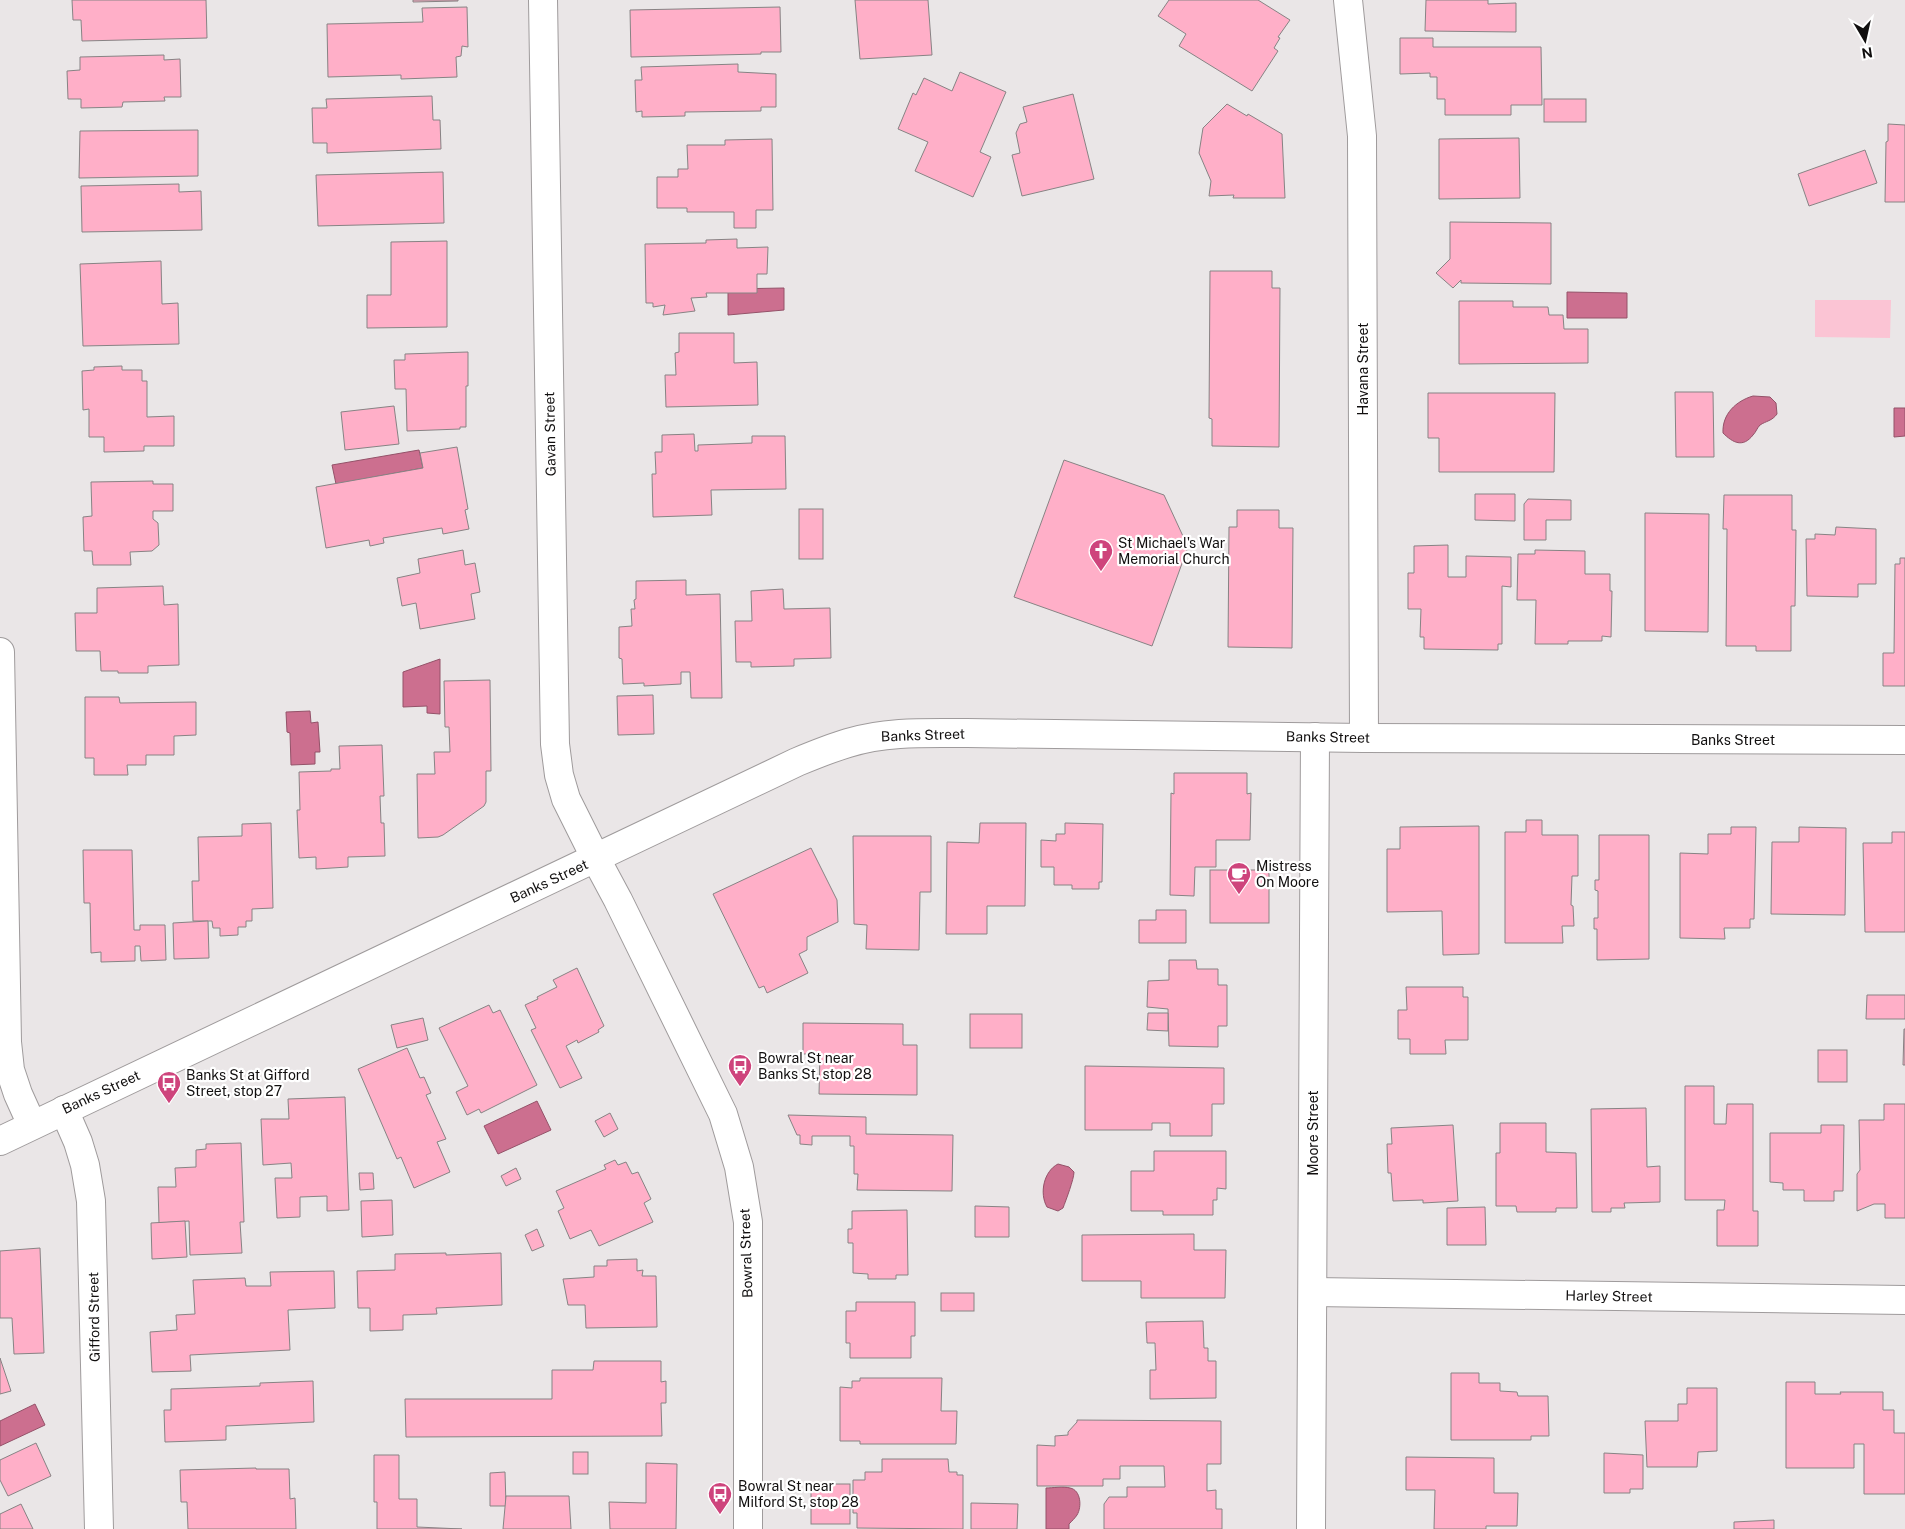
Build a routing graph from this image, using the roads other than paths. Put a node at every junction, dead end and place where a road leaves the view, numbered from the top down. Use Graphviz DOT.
graph roads {
  1 [pos="543,0"];
  2 [pos="1348,0"];
  3 [pos="0,652"];
  4 [pos="1315,737"];
  5 [pos="1364,738"];
  6 [pos="1905,740"];
  7 [pos="596,859"];
  8 [pos="64,1110"];
  9 [pos="32,1126"];
  10 [pos="0,1141"];
  11 [pos="1313,1292"];
  12 [pos="1905,1300"];
  13 [pos="99,1529"];
  14 [pos="748,1529"];
  15 [pos="1311,1529"];
  1 -- 7 [label="street, Gavan Street"];
  2 -- 5 [label="street, Havana Street"];
  3 -- 9 [label="street"];
  4 -- 5 [label="street, Banks Street"];
  4 -- 7 [label="street, Banks Street"];
  4 -- 11 [label="street, Moore Street"];
  5 -- 6 [label="street, Banks Street"];
  7 -- 8 [label="street, Banks Street"];
  7 -- 14 [label="street, Bowral Street"];
  8 -- 9 [label="street, Banks Street"];
  8 -- 13 [label="street, Gifford Street"];
  9 -- 10 [label="street, Banks Street"];
  11 -- 12 [label="street, Harley Street"];
  11 -- 15 [label="street, Moore Street"];
}
